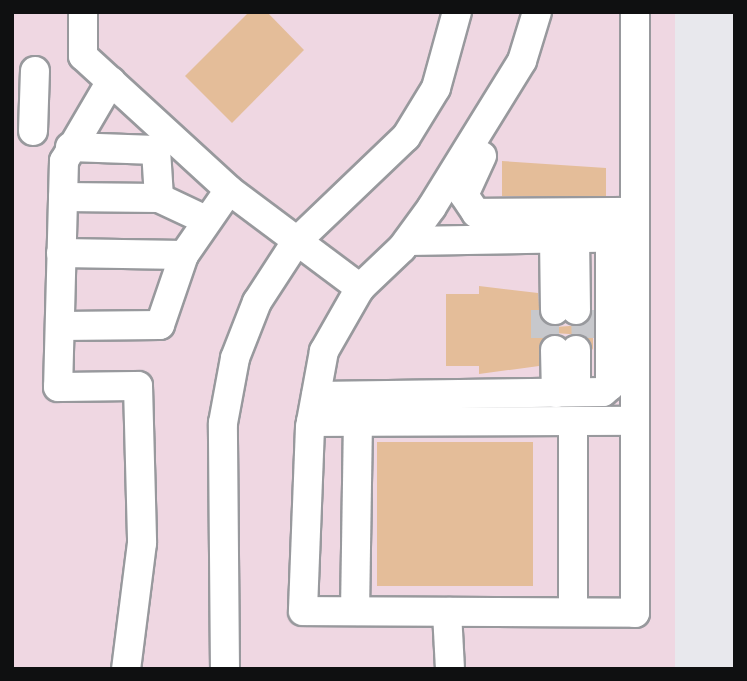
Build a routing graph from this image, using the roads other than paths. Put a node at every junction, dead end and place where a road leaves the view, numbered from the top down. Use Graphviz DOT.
graph roads {
  1 [pos="83,12"];
  2 [pos="457,12"];
  3 [pos="537,12"];
  4 [pos="635,12"];
  5 [pos="35,71"];
  6 [pos="111,81"];
  7 [pos="499,98"];
  8 [pos="33,131"];
  9 [pos="70,147"];
  10 [pos="229,190"];
  11 [pos="63,197"];
  12 [pos="159,198"];
  13 [pos="206,220"];
  14 [pos="589,235"];
  15 [pos="296,242"];
  16 [pos="408,242"];
  17 [pos="61,253"];
  18 [pos="184,255"];
  19 [pos="360,288"];
  20 [pos="60,326"];
  21 [pos="571,392"];
  22 [pos="313,409"];
  23 [pos="573,421"];
  24 [pos="635,421"];
  25 [pos="358,422"];
  26 [pos="355,611"];
  27 [pos="447,612"];
  28 [pos="573,612"];
  29 [pos="126,669"];
  30 [pos="225,669"];
  31 [pos="450,669"];
  1 -- 6 [label="street"];
  2 -- 15 [label="street"];
  3 -- 7 [label="street"];
  4 -- 14 [label="street"];
  5 -- 8 [label="street"];
  6 -- 9 [label="street"];
  6 -- 10 [label="street"];
  7 -- 14 [label="street"];
  7 -- 16 [label="street"];
  9 -- 11 [label="street"];
  9 -- 12 [label="street"];
  10 -- 13 [label="street"];
  10 -- 15 [label="street"];
  11 -- 12 [label="street"];
  11 -- 17 [label="street"];
  12 -- 13 [label="street"];
  13 -- 18 [label="street"];
  14 -- 14 [label="street"];
  14 -- 16 [label="street"];
  14 -- 21 [label="street"];
  14 -- 24 [label="street"];
  15 -- 19 [label="street"];
  15 -- 30 [label="street"];
  16 -- 19 [label="street"];
  17 -- 18 [label="street"];
  17 -- 20 [label="street"];
  18 -- 20 [label="street"];
  19 -- 22 [label="street"];
  20 -- 29 [label="street"];
  21 -- 21 [label="street"];
  21 -- 22 [label="street"];
  22 -- 25 [label="street"];
  22 -- 26 [label="street"];
  23 -- 24 [label="street"];
  23 -- 25 [label="street"];
  23 -- 28 [label="street"];
  24 -- 28 [label="street"];
  25 -- 26 [label="street"];
  26 -- 27 [label="street"];
  27 -- 28 [label="street"];
  27 -- 31 [label="street"];
}
